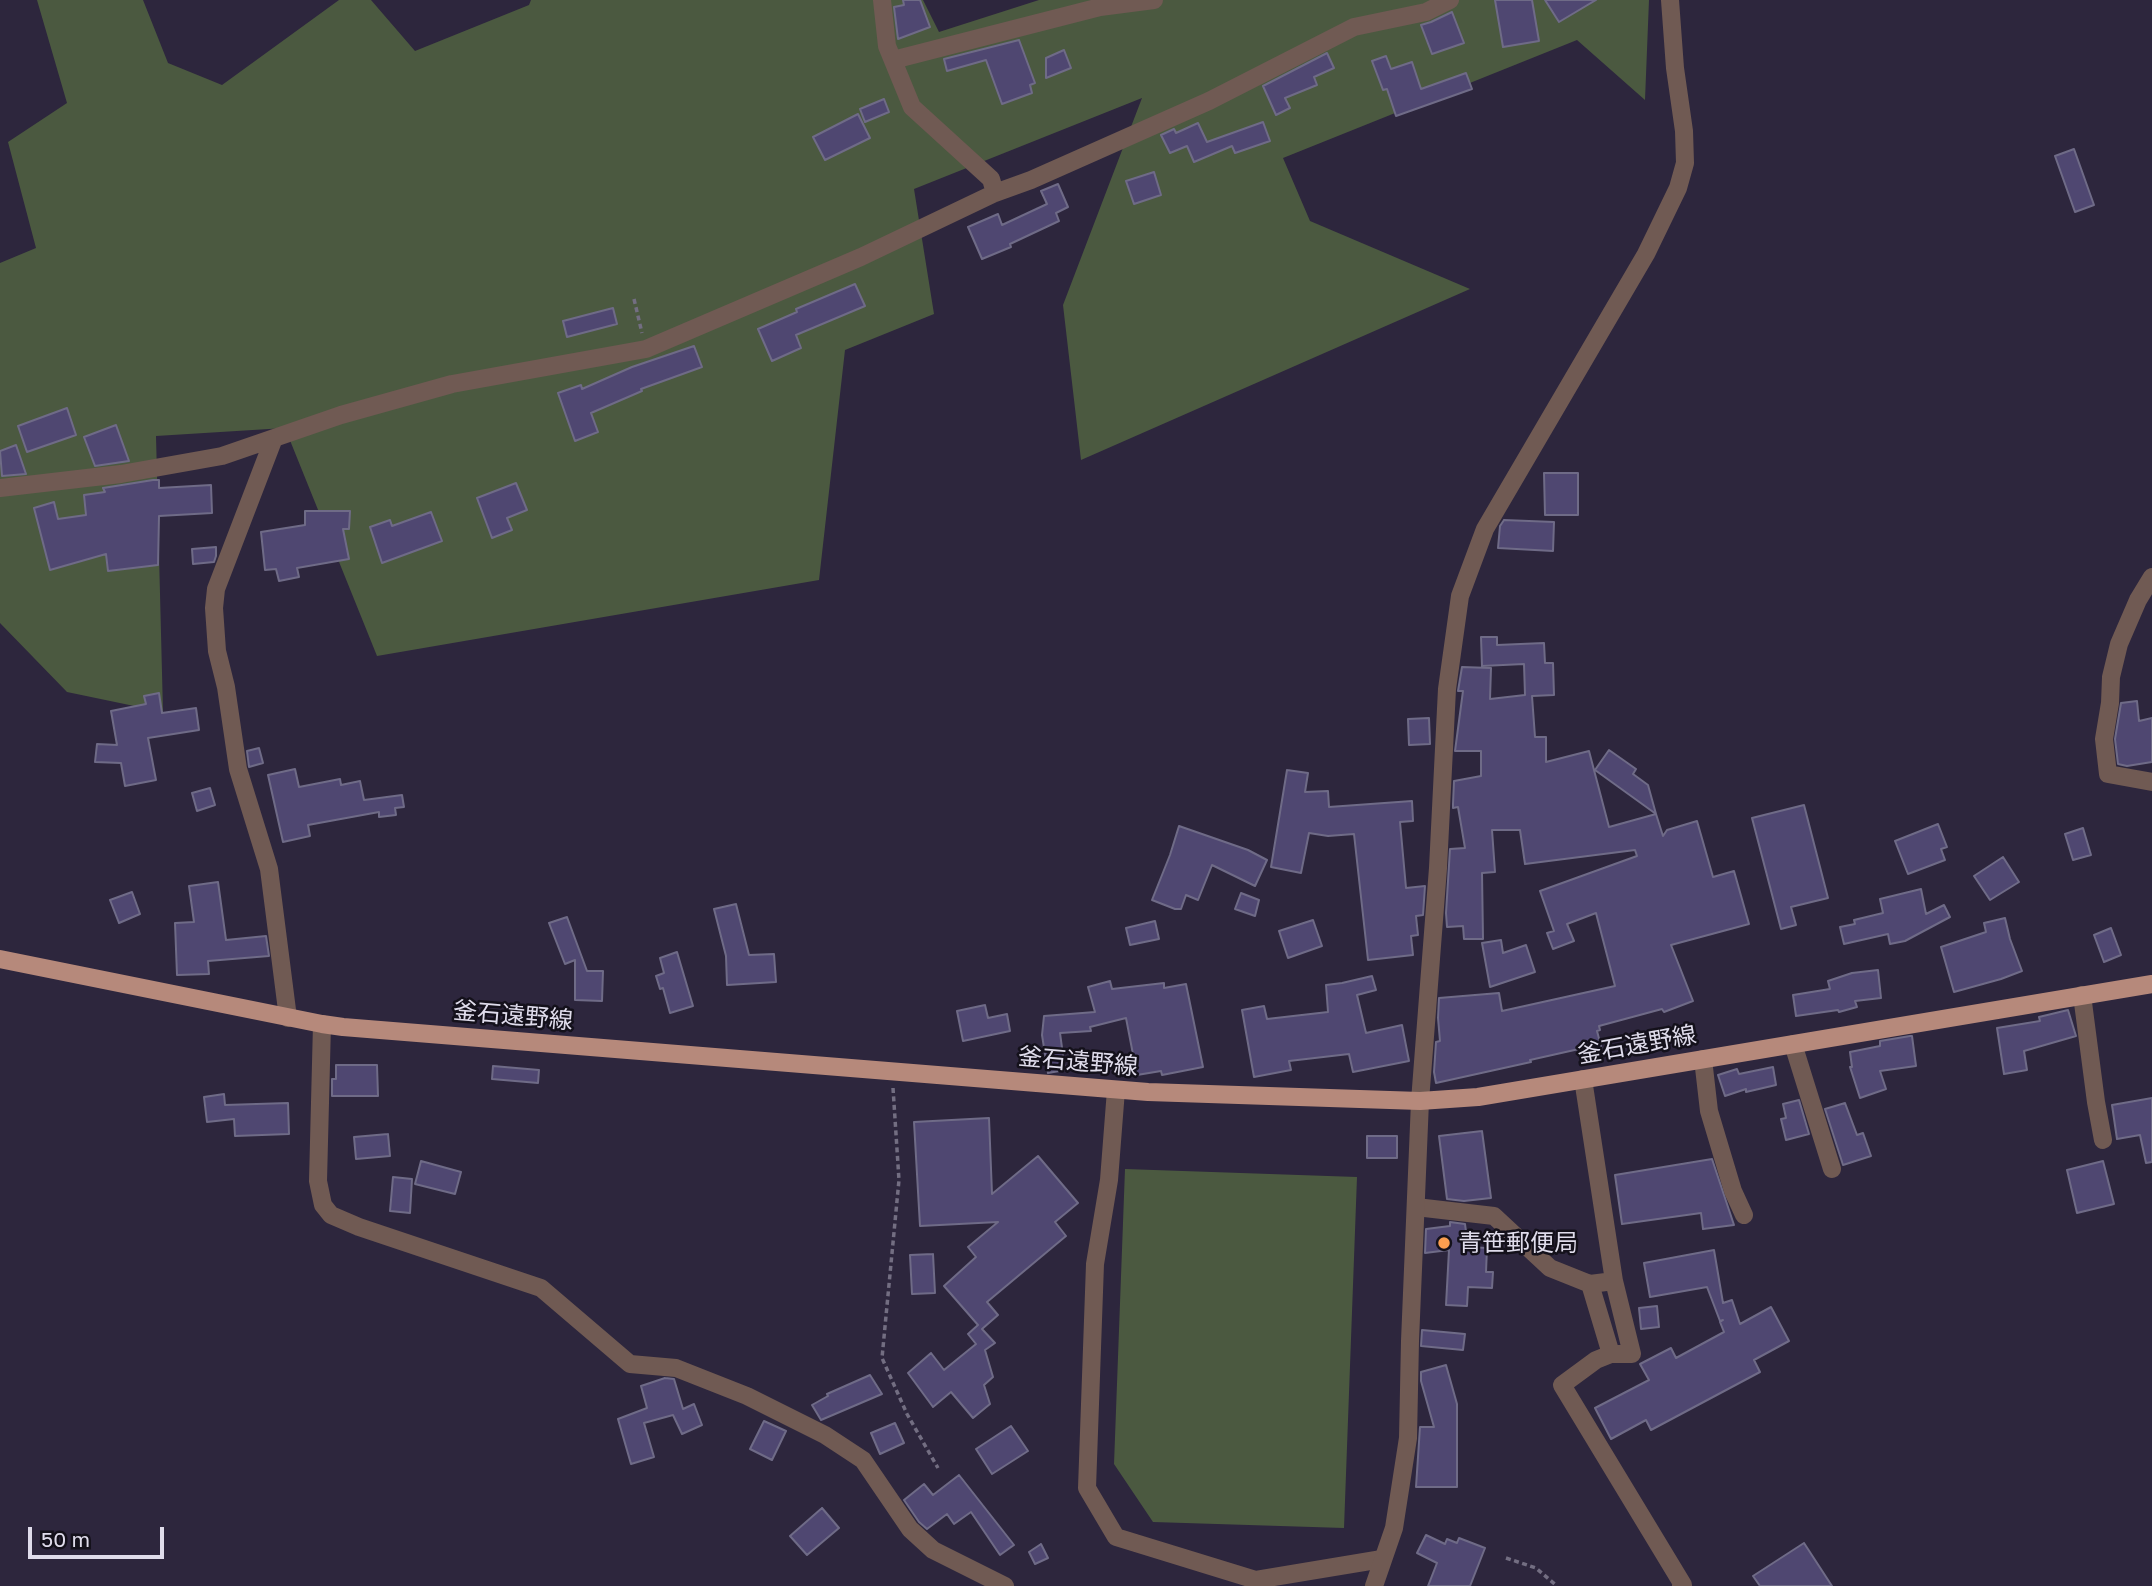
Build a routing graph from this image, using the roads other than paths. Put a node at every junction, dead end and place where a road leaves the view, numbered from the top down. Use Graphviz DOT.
graph roads {
  1 [pos="881,0"];
  2 [pos="1154,0"];
  3 [pos="1450,0"];
  4 [pos="1670,0"];
  5 [pos="893,60"];
  6 [pos="995,193"];
  7 [pos="274,438"];
  8 [pos="0,488"];
  9 [pos="2152,577"];
  10 [pos="2152,782"];
  11 [pos="0,959"];
  12 [pos="2152,984"];
  13 [pos="2082,995"];
  14 [pos="288,1018"];
  15 [pos="322,1024"];
  16 [pos="1793,1044"];
  17 [pos="1703,1059"];
  18 [pos="1583,1079"];
  19 [pos="1116,1090"];
  20 [pos="1420,1101"];
  21 [pos="2103,1140"];
  22 [pos="1832,1169"];
  23 [pos="1416,1207"];
  24 [pos="1744,1215"];
  25 [pos="1614,1281"];
  26 [pos="1590,1284"];
  27 [pos="1611,1354"];
  28 [pos="1382,1559"];
  29 [pos="1005,1586"];
  30 [pos="1374,1586"];
  31 [pos="1681,1586"];
  1 -- 5 [label="street"];
  2 -- 5 [label="street"];
  3 -- 6 [label="street"];
  4 -- 20 [label="street"];
  5 -- 6 [label="street"];
  6 -- 7 [label="street"];
  7 -- 8 [label="street"];
  7 -- 14 [label="street"];
  9 -- 10 [label="street"];
  11 -- 14 [label="main road, 釜石遠野線"];
  12 -- 13 [label="main road, 釜石遠野線"];
  13 -- 16 [label="main road, 釜石遠野線"];
  13 -- 21 [label="street"];
  14 -- 15 [label="main road, 釜石遠野線"];
  15 -- 19 [label="main road, 釜石遠野線"];
  15 -- 29 [label="street"];
  16 -- 17 [label="main road, 釜石遠野線"];
  16 -- 22 [label="street"];
  17 -- 18 [label="main road, 釜石遠野線"];
  17 -- 24 [label="street"];
  18 -- 20 [label="main road, 釜石遠野線"];
  18 -- 25 [label="street"];
  19 -- 20 [label="main road, 釜石遠野線"];
  19 -- 28 [label="street"];
  20 -- 23 [label="street"];
  23 -- 26 [label="street"];
  23 -- 28 [label="street"];
  25 -- 26 [label="street"];
  25 -- 27 [label="street"];
  26 -- 27 [label="street"];
  27 -- 31 [label="street"];
  28 -- 30 [label="street"];
}
